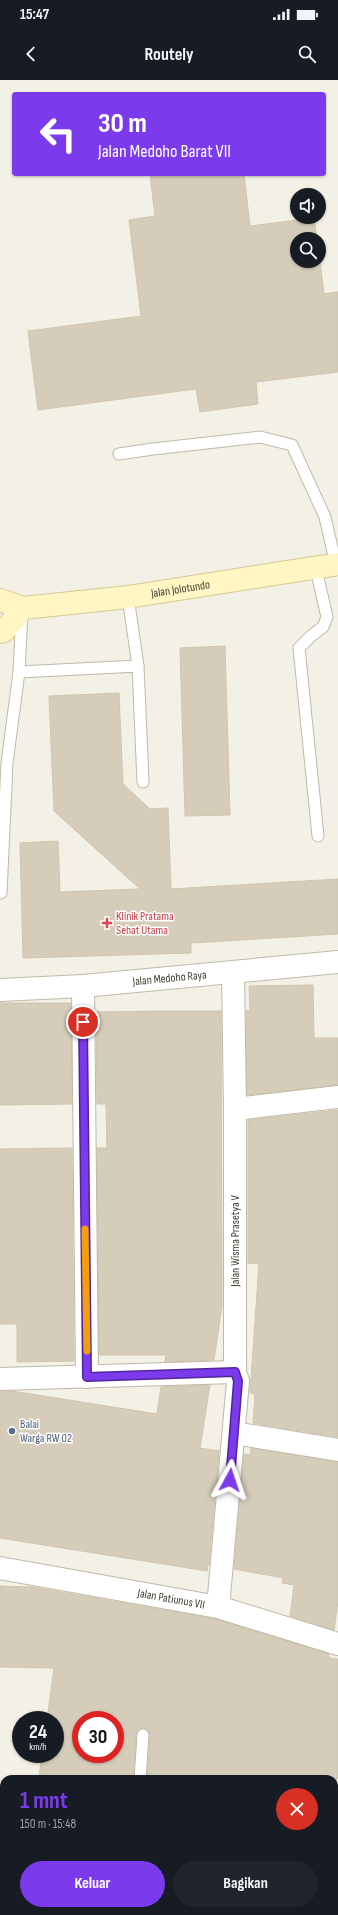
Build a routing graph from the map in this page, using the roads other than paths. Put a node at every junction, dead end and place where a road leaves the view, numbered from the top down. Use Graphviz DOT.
graph roads {
  1 [pos="119,454"];
  2 [pos="330,566"];
  3 [pos="128,598"];
  4 [pos="0,600"];
  5 [pos="23,608"];
  6 [pos="0,632"];
  7 [pos="138,666"];
  8 [pos="19,672"];
  9 [pos="142,782"];
  10 [pos="318,836"];
  11 [pos="1,893"];
  12 [pos="338,962"];
  13 [pos="233,973"];
  14 [pos="83,986"];
  15 [pos="0,990"];
  16 [pos="338,1097"];
  17 [pos="235,1109"];
  18 [pos="235,1372"];
  19 [pos="87,1377"];
  20 [pos="0,1379"];
  21 [pos="234,1433"];
  22 [pos="338,1450"];
  23 [pos="0,1568"];
  24 [pos="218,1607"];
  25 [pos="338,1644"];
  26 [pos="143,1735"];
  27 [pos="140,1775"];
  1 -- 2 [label="lane"];
  2 -- 3 [label="main road, Jalan Jolotundo"];
  2 -- 10 [label="lane"];
  3 -- 5 [label="main road, Jalan Jolotundo"];
  3 -- 7 [label="lane"];
  4 -- 5 [label="main road, Jalan Jolotundo"];
  5 -- 6 [label="main road"];
  5 -- 8 [label="lane"];
  7 -- 8 [label="lane"];
  7 -- 9 [label="lane"];
  8 -- 11 [label="lane"];
  12 -- 13 [label="street, Jalan Medoho Raya"];
  13 -- 14 [label="street, Jalan Medoho Raya"];
  13 -- 17 [label="street, Jalan Wisma Prasetya V"];
  14 -- 15 [label="street, Jalan Medoho Raya"];
  14 -- 19 [label="street"];
  16 -- 17 [label="street"];
  17 -- 18 [label="street, Jalan Wisma Prasetya V"];
  18 -- 19 [label="street"];
  18 -- 21 [label="street, Jalan Wisma Prasetya V"];
  19 -- 20 [label="street"];
  21 -- 22 [label="street"];
  21 -- 24 [label="street, Jalan Wisma Prasetya V"];
  23 -- 24 [label="street, Jalan Patiunus VII"];
  24 -- 25 [label="street, Jalan Patiunus VII"];
  26 -- 27 [label="lane"];
}
